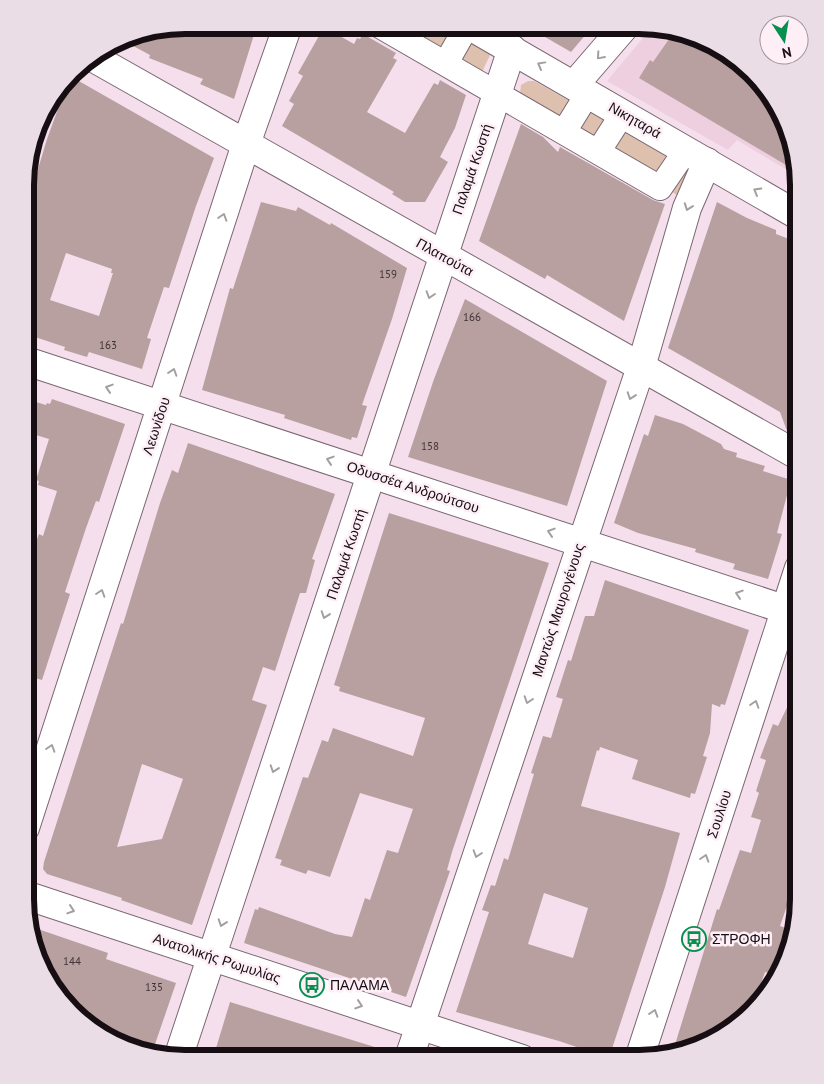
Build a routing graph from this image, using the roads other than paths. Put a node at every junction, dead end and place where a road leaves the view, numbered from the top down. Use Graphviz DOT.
graph roads {
  1 [pos="285,34"];
  2 [pos="394,34"];
  3 [pos="464,34"];
  4 [pos="484,34"];
  5 [pos="619,34"];
  6 [pos="512,49"];
  7 [pos="98,61"];
  8 [pos="446,64"];
  9 [pos="582,88"];
  10 [pos="498,93"];
  11 [pos="624,113"];
  12 [pos="564,132"];
  13 [pos="246,144"];
  14 [pos="598,152"];
  15 [pos="696,156"];
  16 [pos="790,211"];
  17 [pos="443,255"];
  18 [pos="34,365"];
  19 [pos="641,367"];
  20 [pos="162,406"];
  21 [pos="790,451"];
  22 [pos="373,474"];
  23 [pos="581,541"];
  24 [pos="790,611"];
  25 [pos="790,618"];
  26 [pos="34,800"];
  27 [pos="34,898"];
  28 [pos="211,956"];
  29 [pos="420,1025"];
  30 [pos="181,1050"];
  31 [pos="412,1050"];
  32 [pos="495,1050"];
  33 [pos="641,1050"];
  1 -- 13 [label="street, Λεωνίδου"];
  2 -- 8 [label="street"];
  3 -- 8 [label="street"];
  4 -- 6 [label="street, Νικηταρά"];
  5 -- 9 [label="street, one-way"];
  9 -- 6 [label="street, Νικηταρά, one-way"];
  6 -- 10 [label="street, Παλαμά Κωστή"];
  7 -- 13 [label="street, Πλαπούτα"];
  8 -- 10 [label="street"];
  9 -- 11 [label="street, Νικηταρά"];
  9 -- 12 [label="street"];
  10 -- 12 [label="street"];
  10 -- 17 [label="street, Παλαμά Κωστή"];
  11 -- 14 [label="street"];
  11 -- 15 [label="street, Νικηταρά"];
  12 -- 14 [label="street"];
  13 -- 17 [label="street, Πλαπούτα"];
  20 -- 13 [label="street, Λεωνίδου, one-way"];
  14 -- 15 [label="street"];
  16 -- 15 [label="street, Νικηταρά, one-way"];
  15 -- 19 [label="street, Μαντώς Μαυρογένους, one-way"];
  17 -- 19 [label="street, Πλαπούτα"];
  17 -- 22 [label="street, Παλαμά Κωστή, one-way"];
  20 -- 18 [label="street, Οδυσσέα Ανδρούτσου, one-way"];
  19 -- 21 [label="street, Πλαπούτα"];
  19 -- 23 [label="street, Μαντώς Μαυρογένους, one-way"];
  22 -- 20 [label="street, Οδυσσέα Ανδρούτσου, one-way"];
  26 -- 20 [label="street, Λεωνίδου, one-way"];
  23 -- 22 [label="street, Οδυσσέα Ανδρούτσου, one-way"];
  22 -- 28 [label="street, Παλαμά Κωστή, one-way"];
  24 -- 23 [label="street, Οδυσσέα Ανδρούτσου, one-way"];
  23 -- 29 [label="street, Μαντώς Μαυρογένους, one-way"];
  33 -- 25 [label="street, Σουλίου, one-way"];
  27 -- 28 [label="street, Ανατολικής Ρωμυλίας, one-way"];
  28 -- 29 [label="street, Ανατολικής Ρωμυλίας, one-way"];
  28 -- 30 [label="street, Παλαμά Κωστή"];
  29 -- 31 [label="street, Μαντώς Μαυρογένους"];
  29 -- 32 [label="street, Ανατολικής Ρωμυλίας"];
}
